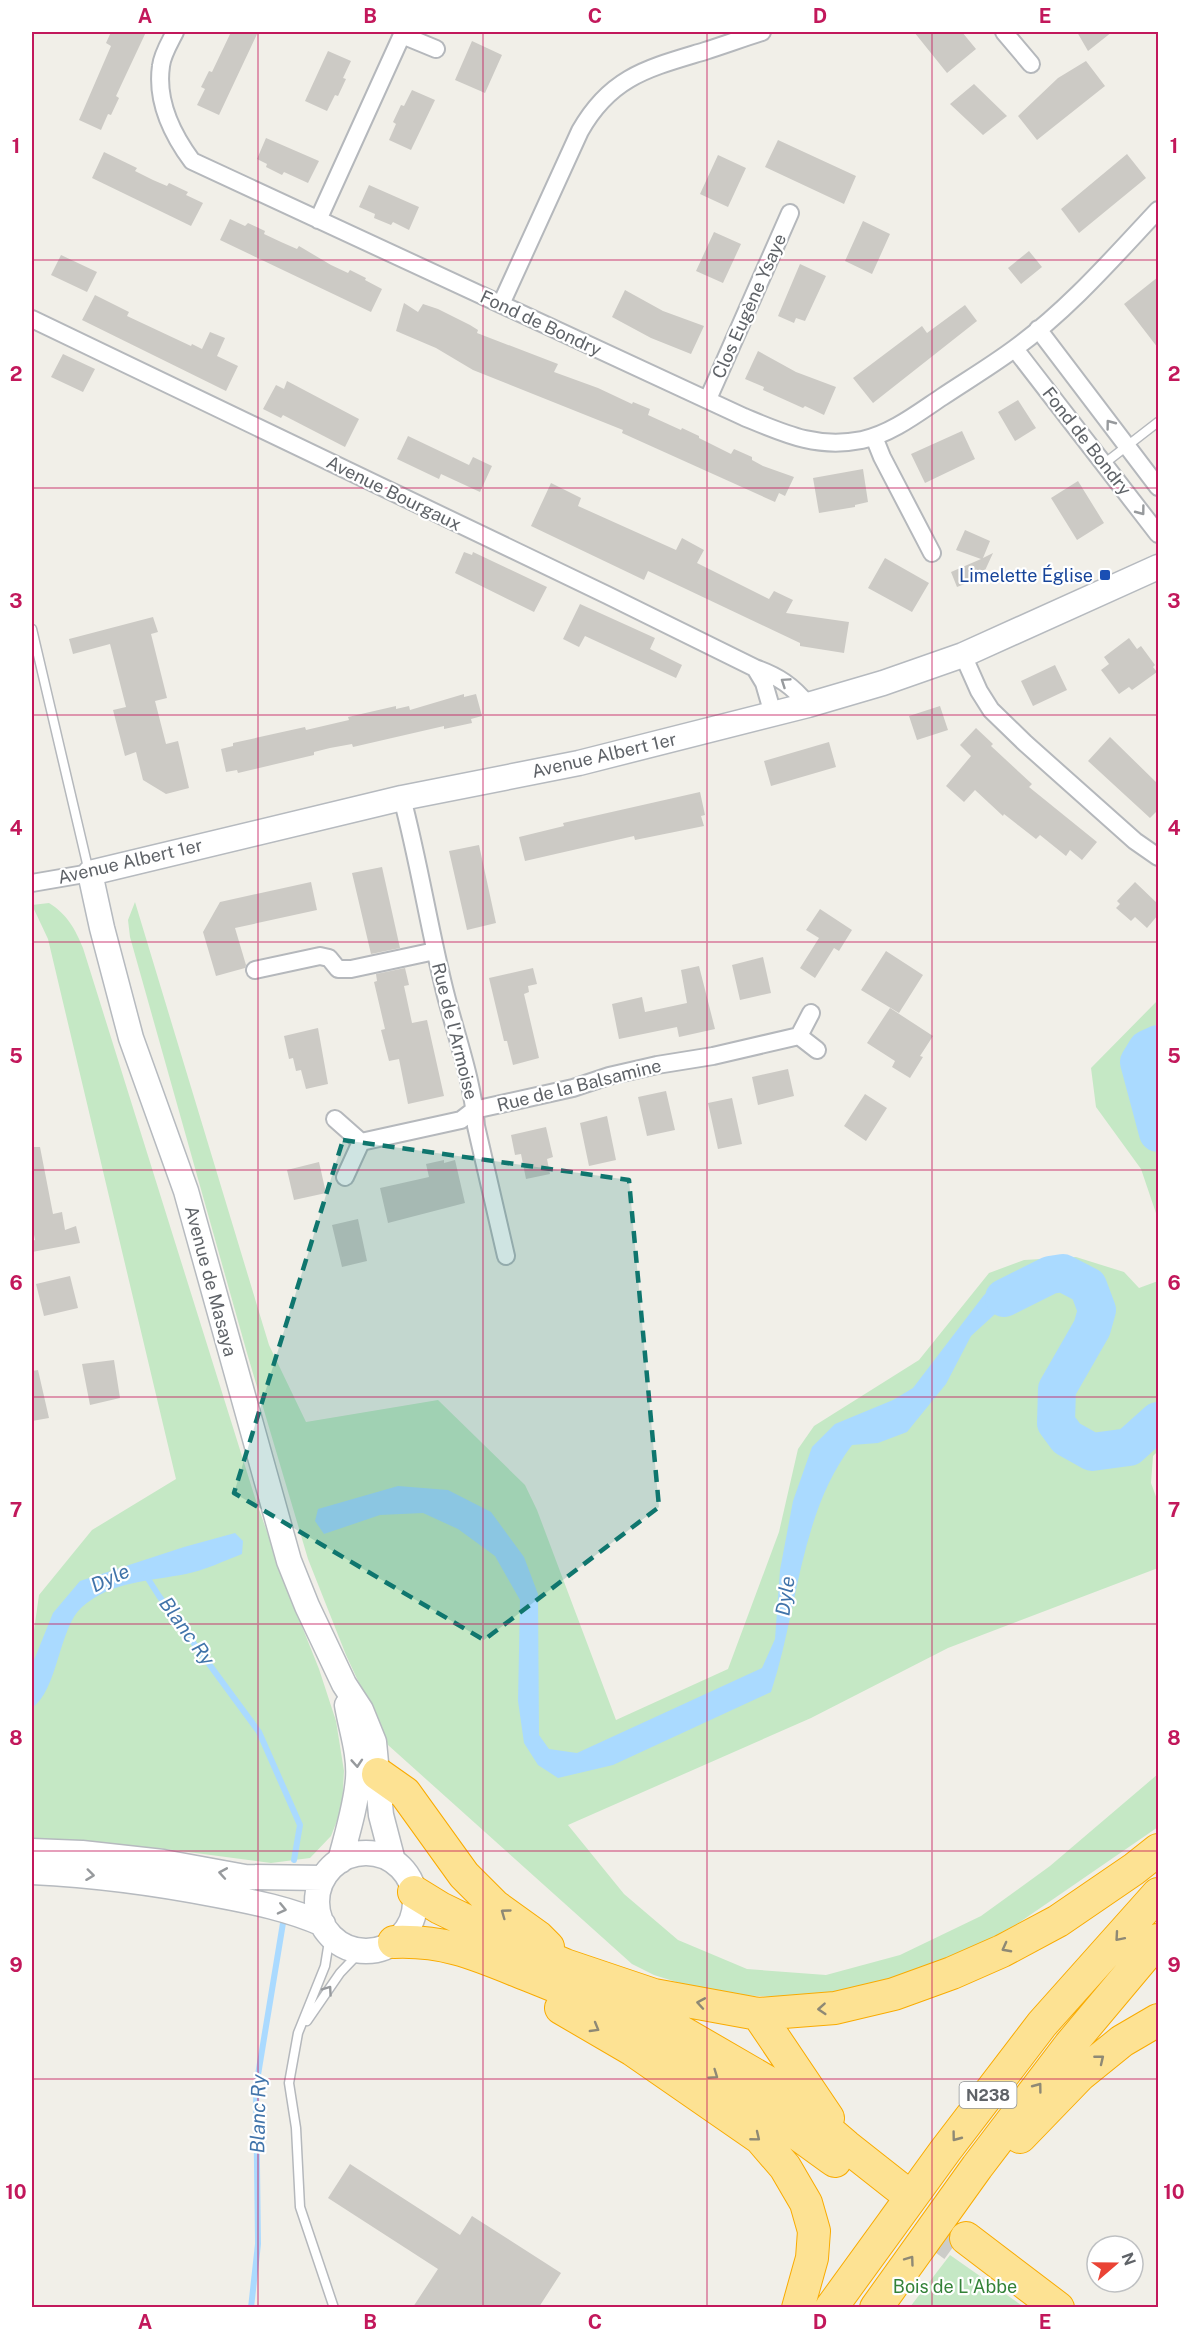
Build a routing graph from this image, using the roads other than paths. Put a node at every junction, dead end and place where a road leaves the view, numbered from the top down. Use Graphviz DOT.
graph roads {
  1 [pos="175,32"];
  2 [pos="762,32"];
  3 [pos="1004,32"];
  4 [pos="399,33"];
  5 [pos="436,49"];
  6 [pos="1031,64"];
  7 [pos="1158,210"];
  8 [pos="790,213"];
  9 [pos="318,220"];
  10 [pos="502,302"];
  11 [pos="32,319"];
  12 [pos="1038,329"];
  13 [pos="1015,349"];
  14 [pos="708,399"];
  15 [pos="1158,422"];
  16 [pos="874,437"];
  17 [pos="1126,446"];
  18 [pos="1105,463"];
  19 [pos="1158,487"];
  20 [pos="1158,534"];
  21 [pos="932,553"];
  22 [pos="1157,571"];
  23 [pos="32,629"];
  24 [pos="963,655"];
  25 [pos="755,668"];
  26 [pos="808,705"];
  27 [pos="773,714"];
  28 [pos="402,798"];
  29 [pos="1158,857"];
  30 [pos="90,873"];
  31 [pos="32,883"];
  32 [pos="435,951"];
  33 [pos="255,970"];
  34 [pos="811,1013"];
  35 [pos="799,1036"];
  36 [pos="817,1050"];
  37 [pos="474,1110"];
  38 [pos="335,1119"];
  39 [pos="361,1142"];
  40 [pos="345,1177"];
  41 [pos="506,1256"];
  42 [pos="344,1684"];
  43 [pos="378,1774"];
  44 [pos="1158,1850"];
  45 [pos="32,1851"];
  46 [pos="340,1861"];
  47 [pos="393,1861"];
  48 [pos="32,1872"];
  49 [pos="323,1878"];
  50 [pos="414,1892"];
  51 [pos="1158,1894"];
  52 [pos="326,1930"];
  53 [pos="1158,1940"];
  54 [pos="394,1942"];
  55 [pos="361,1951"];
  56 [pos="565,1965"];
  57 [pos="515,1970"];
  58 [pos="758,2014"];
  59 [pos="1158,2020"];
  60 [pos="298,2033"];
  61 [pos="846,2146"];
  62 [pos="977,2167"];
  63 [pos="334,2307"];
  64 [pos="798,2307"];
  65 [pos="831,2307"];
  66 [pos="876,2307"];
  67 [pos="1037,2307"];
  68 [pos="1058,2307"];
  1 -- 9 [label="street, Fond de Bondry"];
  2 -- 10 [label="street"];
  3 -- 6 [label="street"];
  4 -- 5 [label="street"];
  4 -- 9 [label="street"];
  7 -- 12 [label="street, Fond de Bondry"];
  8 -- 14 [label="street, Clos Eugène Ysaye"];
  9 -- 10 [label="street, Fond de Bondry"];
  10 -- 14 [label="street, Fond de Bondry"];
  11 -- 25 [label="street, Avenue Bourgaux"];
  12 -- 13 [label="street, Fond de Bondry"];
  17 -- 12 [label="street, Fond de Bondry, one-way"];
  13 -- 16 [label="street, Fond de Bondry"];
  13 -- 18 [label="street, Fond de Bondry"];
  14 -- 16 [label="street, Fond de Bondry"];
  15 -- 17 [label="lane"];
  16 -- 21 [label="street"];
  17 -- 18 [label="lane"];
  17 -- 19 [label="street, Fond de Bondry"];
  18 -- 20 [label="street, Fond de Bondry, one-way"];
  22 -- 24 [label="main road, Avenue Albert 1er"];
  23 -- 30 [label="lane"];
  24 -- 26 [label="main road, Avenue Albert 1er"];
  24 -- 29 [label="street"];
  26 -- 25 [label="street, Avenue Bourgaux, one-way"];
  25 -- 27 [label="street"];
  26 -- 27 [label="main road, Avenue Albert 1er"];
  27 -- 28 [label="main road, Avenue Albert 1er"];
  28 -- 30 [label="main road, Avenue Albert 1er"];
  28 -- 32 [label="street, Rue de l'Armoise"];
  30 -- 31 [label="street, Avenue Albert 1er"];
  30 -- 42 [label="main road, Avenue de Masaya"];
  32 -- 33 [label="street, Rue de l'Armoise"];
  32 -- 37 [label="street, Rue de l'Armoise"];
  34 -- 35 [label="street"];
  35 -- 36 [label="street"];
  35 -- 37 [label="street, Rue de la Balsamine"];
  37 -- 39 [label="street, Rue de la Balsamine"];
  37 -- 41 [label="street, Rue de l'Armoise"];
  38 -- 39 [label="street"];
  39 -- 40 [label="street"];
  42 -- 43 [label="main road, Avenue de Masaya"];
  42 -- 46 [label="main road, Avenue de Masaya, one-way"];
  43 -- 47 [label="main road, Avenue de Masaya"];
  56 -- 43 [label="highway, one-way"];
  44 -- 58 [label="highway, one-way"];
  49 -- 45 [label="main road, one-way"];
  46 -- 47 [label="main road"];
  46 -- 49 [label="main road"];
  47 -- 50 [label="main road"];
  48 -- 52 [label="main road, one-way"];
  49 -- 52 [label="main road"];
  50 -- 54 [label="main road"];
  50 -- 56 [label="highway"];
  51 -- 65 [label="highway, N238, one-way"];
  52 -- 55 [label="main road"];
  52 -- 60 [label="lane"];
  62 -- 53 [label="highway, N238, one-way"];
  54 -- 55 [label="main road"];
  54 -- 57 [label="highway"];
  60 -- 55 [label="lane, one-way"];
  58 -- 56 [label="highway, one-way"];
  56 -- 61 [label="highway"];
  57 -- 61 [label="highway, one-way"];
  57 -- 64 [label="highway, one-way"];
  58 -- 61 [label="highway"];
  62 -- 59 [label="highway, one-way"];
  60 -- 63 [label="lane"];
  66 -- 62 [label="highway, N238, one-way"];
  67 -- 68 [label="highway"];
}
